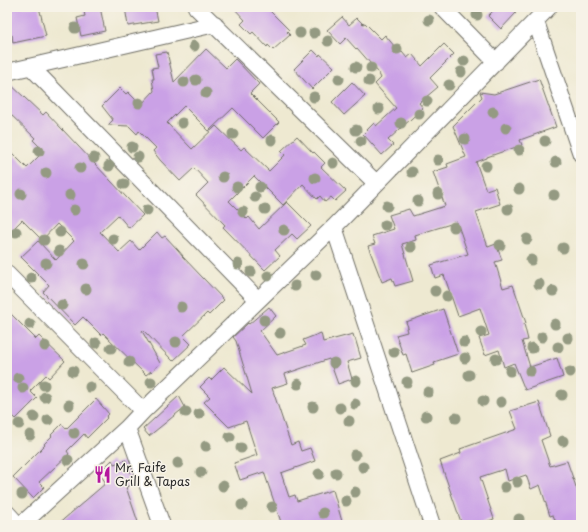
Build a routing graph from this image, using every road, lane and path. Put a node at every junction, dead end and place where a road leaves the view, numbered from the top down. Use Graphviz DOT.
graph roads {
  1 [pos="196,7"];
  2 [pos="442,7"];
  3 [pos="549,7"];
  4 [pos="536,22"];
  5 [pos="215,24"];
  6 [pos="496,62"];
  7 [pos="31,67"];
  8 [pos="7,72"];
  9 [pos="581,154"];
  10 [pos="376,183"];
  11 [pos="334,227"];
  12 [pos="7,274"];
  13 [pos="258,300"];
  14 [pos="143,411"];
  15 [pos="127,428"];
  16 [pos="7,513"];
  17 [pos="20,525"];
  18 [pos="162,525"];
  19 [pos="432,525"];
  1 -- 5 [label="street"];
  2 -- 6 [label="street"];
  3 -- 4 [label="street"];
  4 -- 6 [label="street"];
  4 -- 9 [label="street"];
  5 -- 7 [label="street"];
  5 -- 10 [label="street"];
  6 -- 10 [label="street"];
  7 -- 8 [label="street"];
  7 -- 13 [label="street"];
  10 -- 11 [label="street"];
  11 -- 13 [label="street"];
  11 -- 19 [label="street"];
  12 -- 14 [label="street"];
  13 -- 14 [label="street"];
  14 -- 15 [label="street"];
  15 -- 17 [label="street"];
  15 -- 18 [label="street"];
  16 -- 17 [label="street"];
}
